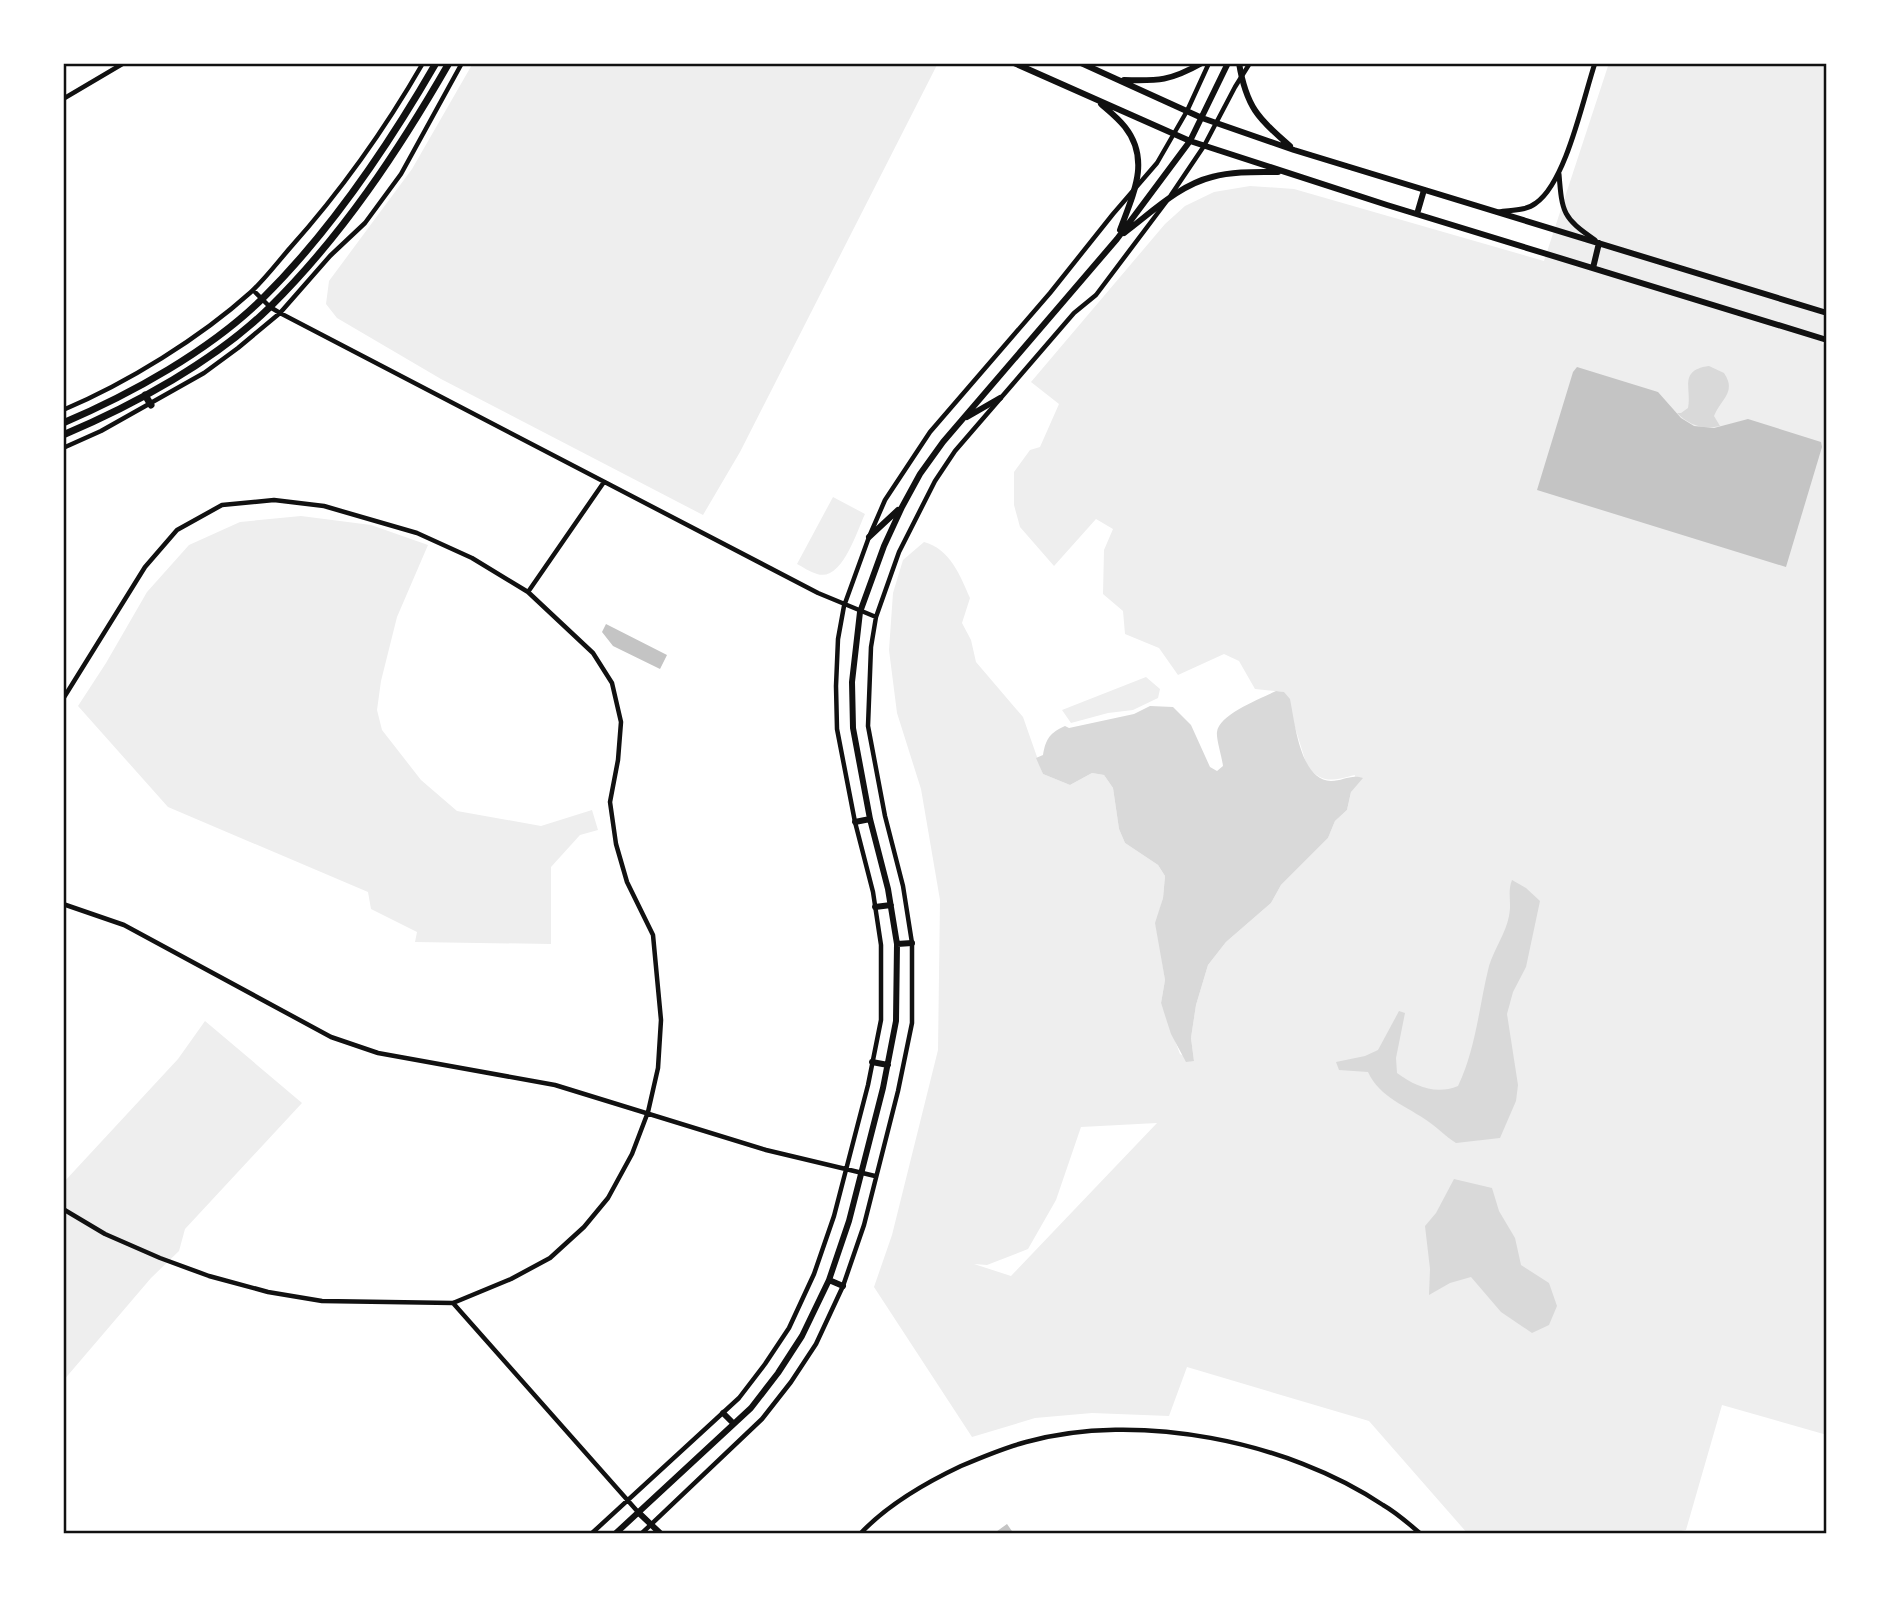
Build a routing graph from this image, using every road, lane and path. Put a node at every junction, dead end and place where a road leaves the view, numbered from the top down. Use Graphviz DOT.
graph roads {
  1 [pos="124,63"];
  2 [pos="423,63"];
  3 [pos="436,63"];
  4 [pos="449,63"];
  5 [pos="462,63"];
  6 [pos="1014,63"];
  7 [pos="1081,63"];
  8 [pos="1202,63"];
  9 [pos="1209,63"];
  10 [pos="1228,63"];
  11 [pos="1239,63"];
  12 [pos="1250,63"];
  13 [pos="1595,63"];
  14 [pos="1241,76"];
  15 [pos="1120,80"];
  16 [pos="63,99"];
  17 [pos="1096,99"];
  18 [pos="1187,111"];
  19 [pos="1202,118"];
  20 [pos="1216,123"];
  21 [pos="1174,134"];
  22 [pos="1191,141"];
  23 [pos="1204,146"];
  24 [pos="1294,150"];
  25 [pos="1285,172"];
  26 [pos="1559,174"];
  27 [pos="1137,186"];
  28 [pos="1424,190"];
  29 [pos="1166,201"];
  30 [pos="1498,212"];
  31 [pos="1417,214"];
  32 [pos="1117,239"];
  33 [pos="1599,243"];
  34 [pos="1593,268"];
  35 [pos="253,290"];
  36 [pos="262,299"];
  37 [pos="270,307"];
  38 [pos="1826,312"];
  39 [pos="280,313"];
  40 [pos="1827,340"];
  41 [pos="145,395"];
  42 [pos="1000,398"];
  43 [pos="150,405"];
  44 [pos="63,410"];
  45 [pos="962,420"];
  46 [pos="63,423"];
  47 [pos="63,435"];
  48 [pos="63,448"];
  49 [pos="604,482"];
  50 [pos="902,507"];
  51 [pos="869,537"];
  52 [pos="528,592"];
  53 [pos="844,606"];
  54 [pos="860,612"];
  55 [pos="876,617"];
  56 [pos="63,699"];
  57 [pos="870,819"];
  58 [pos="855,822"];
  59 [pos="63,904"];
  60 [pos="891,905"];
  61 [pos="875,907"];
  62 [pos="912,943"];
  63 [pos="897,944"];
  64 [pos="872,1062"];
  65 [pos="888,1065"];
  66 [pos="648,1112"];
  67 [pos="845,1168"];
  68 [pos="860,1171"];
  69 [pos="875,1176"];
  70 [pos="63,1209"];
  71 [pos="829,1280"];
  72 [pos="843,1286"];
  73 [pos="453,1303"];
  74 [pos="723,1413"];
  75 [pos="734,1424"];
  76 [pos="628,1502"];
  77 [pos="639,1513"];
  78 [pos="650,1525"];
  79 [pos="592,1534"];
  80 [pos="615,1534"];
  81 [pos="641,1534"];
  82 [pos="661,1534"];
  83 [pos="859,1534"];
  84 [pos="1421,1534"];
  1 -- 16 [label="street"];
  2 -- 35 [label="street"];
  3 -- 36 [label="main road"];
  4 -- 37 [label="main road"];
  5 -- 39 [label="street"];
  6 -- 17 [label="main road"];
  7 -- 15 [label="main road"];
  8 -- 15 [label="main road"];
  9 -- 18 [label="street"];
  10 -- 19 [label="main road"];
  11 -- 14 [label="main road"];
  12 -- 14 [label="street"];
  13 -- 26 [label="street"];
  14 -- 20 [label="street"];
  14 -- 24 [label="main road"];
  15 -- 18 [label="main road"];
  17 -- 21 [label="main road"];
  17 -- 27 [label="main road"];
  18 -- 19 [label="main road"];
  18 -- 21 [label="street"];
  19 -- 20 [label="main road"];
  19 -- 22 [label="main road"];
  20 -- 23 [label="street"];
  20 -- 24 [label="main road"];
  21 -- 22 [label="main road"];
  21 -- 27 [label="street"];
  22 -- 23 [label="main road"];
  22 -- 32 [label="main road"];
  23 -- 25 [label="main road"];
  23 -- 29 [label="street"];
  24 -- 28 [label="main road"];
  25 -- 29 [label="main road"];
  25 -- 31 [label="main road"];
  26 -- 30 [label="street"];
  26 -- 33 [label="street"];
  27 -- 32 [label="main road"];
  27 -- 51 [label="street"];
  28 -- 30 [label="main road"];
  28 -- 31 [label="main road"];
  29 -- 32 [label="main road"];
  29 -- 42 [label="street"];
  30 -- 33 [label="main road"];
  31 -- 34 [label="main road"];
  32 -- 45 [label="main road"];
  33 -- 34 [label="main road"];
  33 -- 38 [label="main road"];
  34 -- 40 [label="main road"];
  35 -- 36 [label="street"];
  35 -- 44 [label="street"];
  36 -- 37 [label="street"];
  36 -- 46 [label="main road"];
  37 -- 39 [label="street"];
  37 -- 41 [label="main road"];
  39 -- 43 [label="street"];
  39 -- 49 [label="street"];
  41 -- 43 [label="main road"];
  41 -- 47 [label="main road"];
  42 -- 45 [label="main road"];
  42 -- 55 [label="street"];
  43 -- 48 [label="street"];
  45 -- 50 [label="main road"];
  49 -- 52 [label="street"];
  49 -- 53 [label="street"];
  50 -- 51 [label="main road"];
  50 -- 54 [label="main road"];
  51 -- 53 [label="street"];
  52 -- 56 [label="street"];
  52 -- 66 [label="street"];
  53 -- 54 [label="street"];
  53 -- 58 [label="street"];
  54 -- 55 [label="street"];
  54 -- 57 [label="main road"];
  55 -- 62 [label="street"];
  57 -- 58 [label="main road"];
  57 -- 60 [label="main road"];
  58 -- 61 [label="street"];
  59 -- 66 [label="street"];
  60 -- 61 [label="main road"];
  60 -- 63 [label="main road"];
  61 -- 64 [label="street"];
  62 -- 63 [label="main road"];
  62 -- 69 [label="street"];
  63 -- 65 [label="main road"];
  64 -- 65 [label="main road"];
  64 -- 67 [label="street"];
  65 -- 68 [label="main road"];
  66 -- 67 [label="street"];
  66 -- 73 [label="street"];
  67 -- 68 [label="street"];
  67 -- 74 [label="street"];
  68 -- 69 [label="street"];
  68 -- 71 [label="main road"];
  69 -- 72 [label="street"];
  70 -- 73 [label="street"];
  71 -- 72 [label="main road"];
  71 -- 75 [label="main road"];
  72 -- 78 [label="street"];
  73 -- 76 [label="street"];
  74 -- 75 [label="main road"];
  74 -- 76 [label="street"];
  75 -- 77 [label="main road"];
  76 -- 77 [label="street"];
  76 -- 79 [label="street"];
  77 -- 78 [label="main road"];
  77 -- 80 [label="main road"];
  78 -- 81 [label="street"];
  78 -- 82 [label="main road"];
  83 -- 84 [label="street"];
}
